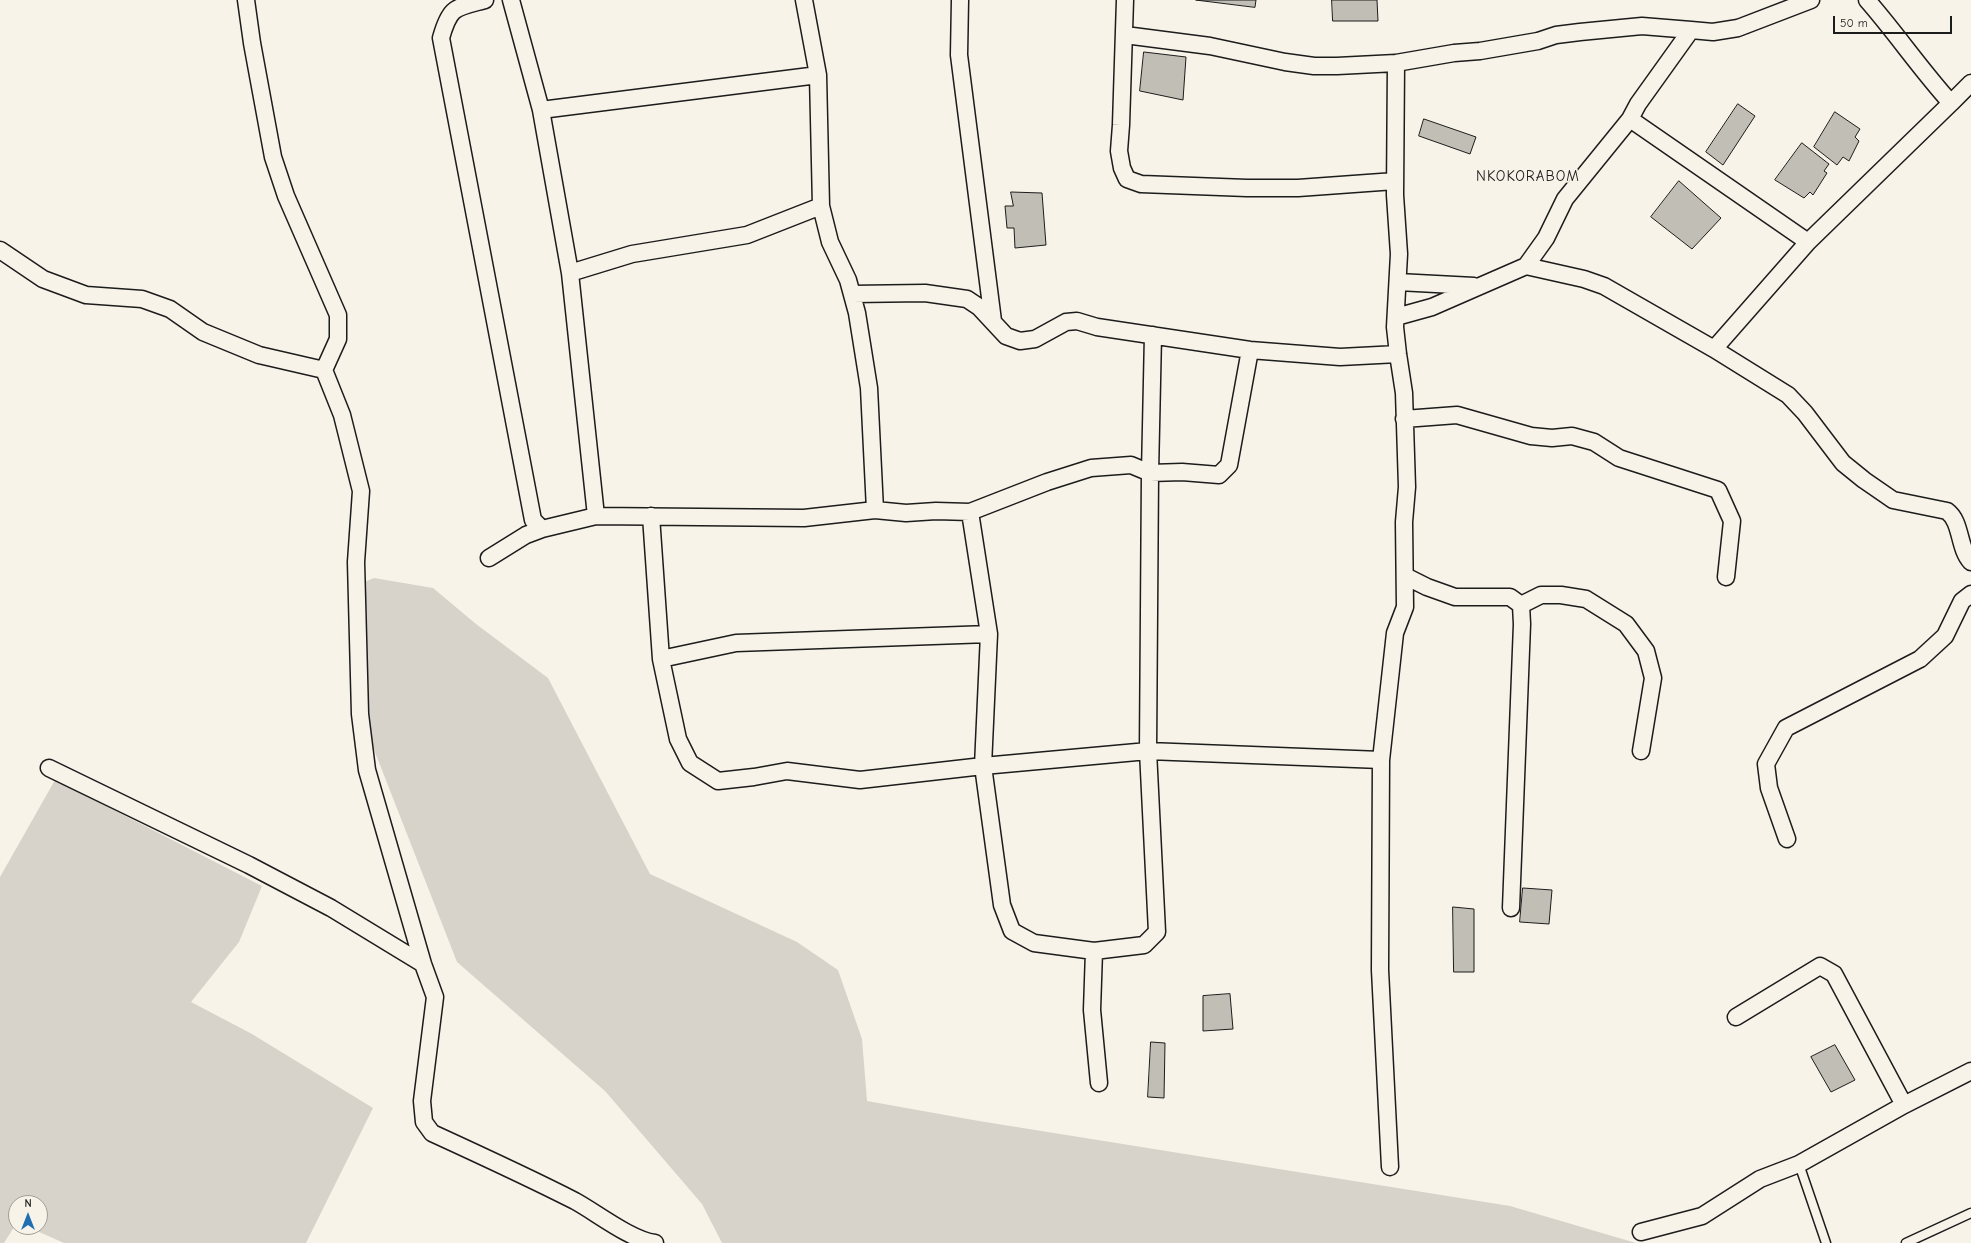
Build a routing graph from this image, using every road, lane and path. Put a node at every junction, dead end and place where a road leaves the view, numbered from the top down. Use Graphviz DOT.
graph roads {
  1 [pos="246,0"];
  2 [pos="485,0"];
  3 [pos="512,0"];
  4 [pos="804,0"];
  5 [pos="960,0"];
  6 [pos="1125,0"];
  7 [pos="1811,0"];
  8 [pos="1867,0"];
  9 [pos="1691,30"];
  10 [pos="1125,35"];
  11 [pos="1396,63"];
  12 [pos="818,75"];
  13 [pos="1971,83"];
  14 [pos="1951,103"];
  15 [pos="541,110"];
  16 [pos="1630,119"];
  17 [pos="1395,181"];
  18 [pos="821,206"];
  19 [pos="1808,242"];
  20 [pos="0,250"];
  21 [pos="1526,266"];
  22 [pos="570,273"];
  23 [pos="1398,282"];
  24 [pos="1478,287"];
  25 [pos="852,294"];
  26 [pos="1396,317"];
  27 [pos="994,321"];
  28 [pos="1153,335"];
  29 [pos="1714,349"];
  30 [pos="1250,350"];
  31 [pos="1398,354"];
  32 [pos="324,370"];
  33 [pos="1404,419"];
  34 [pos="1150,473"];
  35 [pos="875,510"];
  36 [pos="970,512"];
  37 [pos="596,516"];
  38 [pos="651,516"];
  39 [pos="542,528"];
  40 [pos="489,558"];
  41 [pos="1971,562"];
  42 [pos="1405,576"];
  43 [pos="1726,577"];
  44 [pos="1971,594"];
  45 [pos="1521,605"];
  46 [pos="989,634"];
  47 [pos="661,659"];
  48 [pos="1148,751"];
  49 [pos="1641,751"];
  50 [pos="1381,760"];
  51 [pos="984,766"];
  52 [pos="49,768"];
  53 [pos="1787,840"];
  54 [pos="1511,908"];
  55 [pos="1094,951"];
  56 [pos="423,964"];
  57 [pos="1736,1017"];
  58 [pos="1971,1071"];
  59 [pos="1099,1083"];
  60 [pos="1904,1105"];
  61 [pos="1799,1164"];
  62 [pos="1390,1167"];
  63 [pos="1971,1213"];
  64 [pos="1641,1232"];
  65 [pos="655,1243"];
  66 [pos="1826,1243"];
  67 [pos="1906,1243"];
  1 -- 32 [label="street"];
  2 -- 39 [label="street"];
  3 -- 15 [label="street"];
  4 -- 12 [label="street"];
  5 -- 27 [label="street"];
  6 -- 10 [label="street"];
  7 -- 9 [label="street"];
  8 -- 14 [label="street"];
  9 -- 11 [label="street"];
  9 -- 16 [label="street"];
  10 -- 11 [label="street"];
  10 -- 17 [label="street"];
  11 -- 17 [label="street"];
  12 -- 15 [label="street"];
  12 -- 18 [label="street"];
  13 -- 14 [label="street"];
  14 -- 19 [label="street"];
  15 -- 22 [label="street"];
  16 -- 19 [label="street"];
  16 -- 21 [label="street"];
  17 -- 23 [label="street"];
  18 -- 22 [label="street"];
  18 -- 25 [label="street"];
  19 -- 29 [label="street"];
  20 -- 32 [label="street"];
  21 -- 24 [label="street"];
  21 -- 29 [label="street"];
  22 -- 37 [label="street"];
  23 -- 24 [label="street"];
  23 -- 26 [label="street"];
  24 -- 26 [label="street"];
  25 -- 27 [label="street"];
  25 -- 35 [label="street"];
  26 -- 31 [label="street"];
  27 -- 28 [label="street"];
  28 -- 30 [label="street"];
  28 -- 34 [label="street"];
  29 -- 41 [label="street"];
  30 -- 31 [label="street"];
  30 -- 34 [label="street"];
  31 -- 33 [label="street"];
  32 -- 56 [label="street"];
  33 -- 42 [label="street"];
  33 -- 43 [label="street"];
  34 -- 36 [label="street"];
  34 -- 48 [label="street"];
  35 -- 36 [label="street"];
  35 -- 38 [label="street"];
  36 -- 46 [label="street"];
  37 -- 38 [label="street"];
  37 -- 39 [label="street"];
  38 -- 47 [label="street"];
  39 -- 40 [label="street"];
  42 -- 45 [label="street"];
  42 -- 50 [label="street"];
  44 -- 53 [label="street"];
  45 -- 49 [label="street"];
  45 -- 54 [label="street"];
  46 -- 47 [label="street"];
  46 -- 51 [label="street"];
  47 -- 51 [label="street"];
  48 -- 50 [label="street"];
  48 -- 51 [label="street"];
  48 -- 55 [label="street"];
  50 -- 62 [label="street"];
  51 -- 55 [label="street"];
  52 -- 56 [label="street"];
  55 -- 59 [label="street"];
  56 -- 65 [label="street"];
  57 -- 60 [label="street"];
  58 -- 60 [label="street"];
  60 -- 61 [label="street"];
  61 -- 64 [label="street"];
  61 -- 66 [label="lane"];
  63 -- 67 [label="lane"];
}
